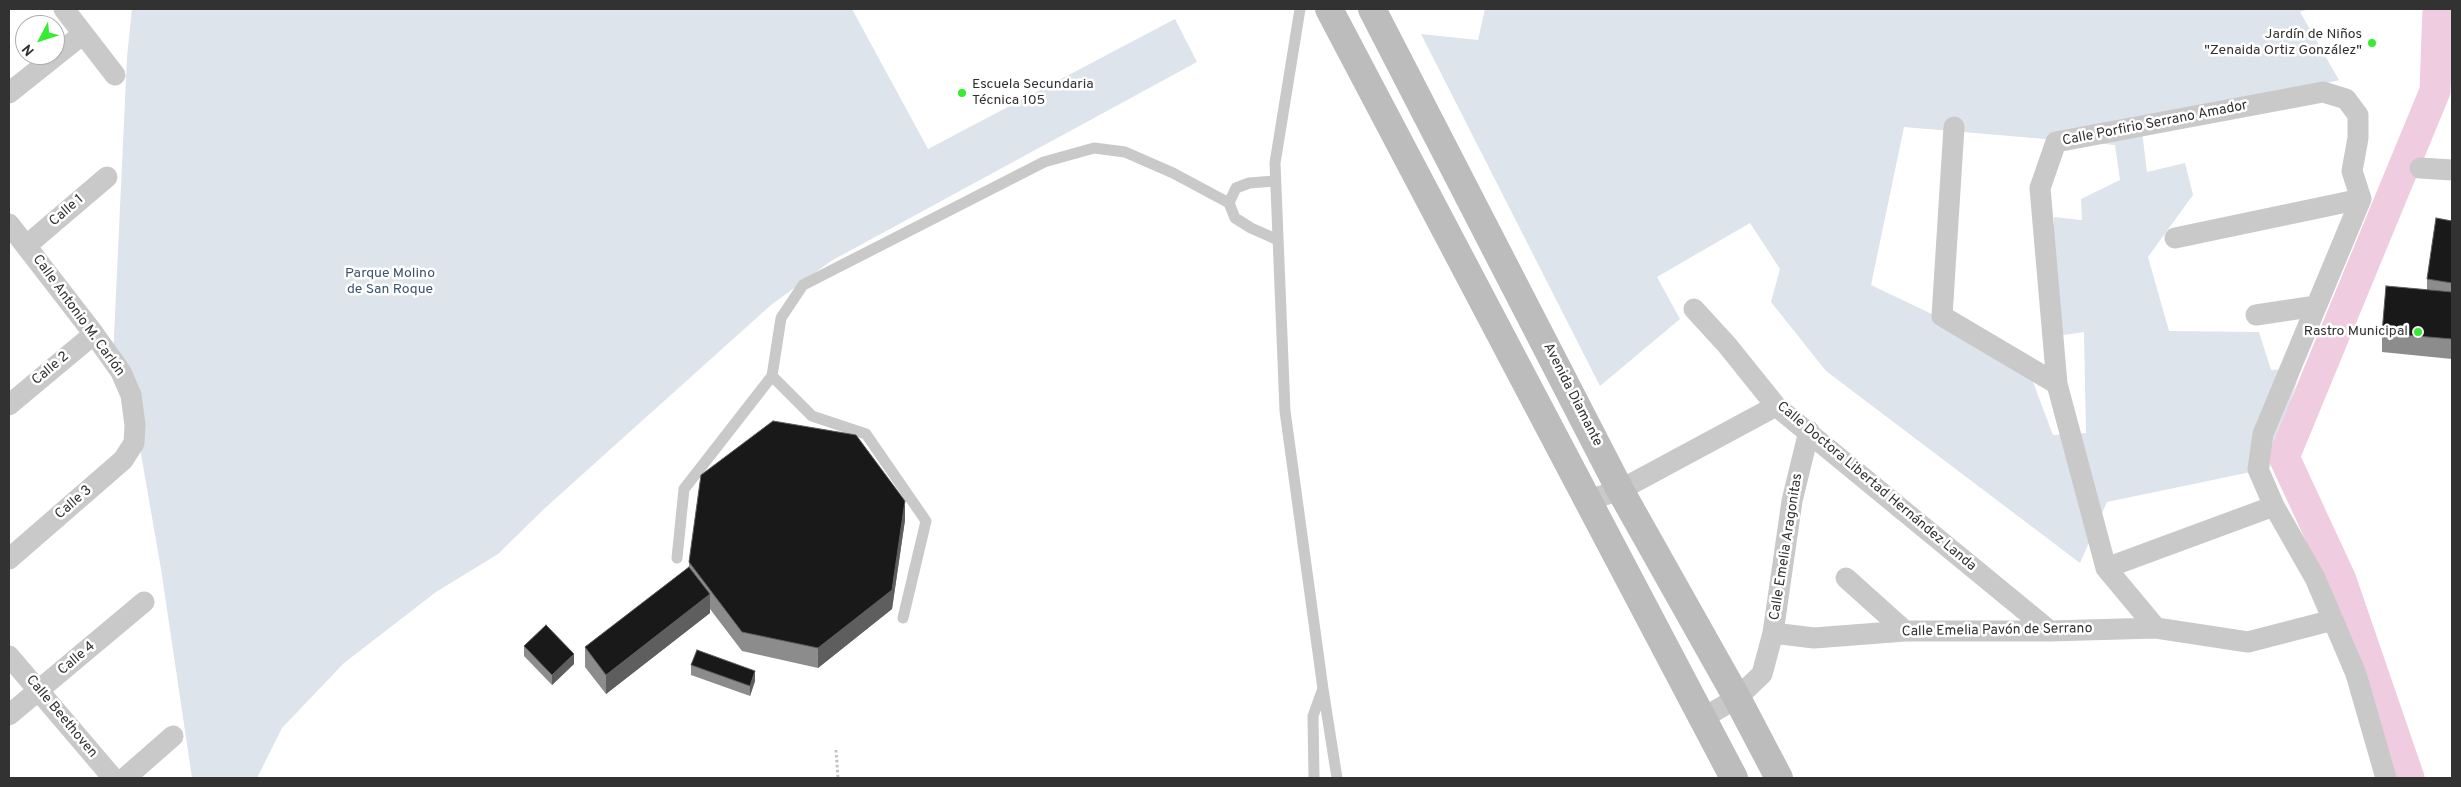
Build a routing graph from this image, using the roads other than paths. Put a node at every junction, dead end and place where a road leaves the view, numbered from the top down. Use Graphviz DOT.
graph roads {
  1 [pos="64,9"];
  2 [pos="1300,9"];
  3 [pos="1329,9"];
  4 [pos="1372,9"];
  5 [pos="83,34"];
  6 [pos="115,75"];
  7 [pos="9,93"];
  8 [pos="1954,127"];
  9 [pos="2420,168"];
  10 [pos="2452,170"];
  11 [pos="107,177"];
  12 [pos="1275,181"];
  13 [pos="2361,199"];
  14 [pos="1229,203"];
  15 [pos="10,228"];
  16 [pos="2175,238"];
  17 [pos="1278,240"];
  18 [pos="26,246"];
  19 [pos="2316,306"];
  20 [pos="1694,309"];
  21 [pos="2256,315"];
  22 [pos="94,334"];
  23 [pos="772,376"];
  24 [pos="2058,384"];
  25 [pos="9,405"];
  26 [pos="1776,406"];
  27 [pos="1809,431"];
  28 [pos="134,444"];
  29 [pos="1620,490"];
  30 [pos="1589,500"];
  31 [pos="2274,506"];
  32 [pos="676,558"];
  33 [pos="9,559"];
  34 [pos="2106,568"];
  35 [pos="1846,578"];
  36 [pos="144,602"];
  37 [pos="903,618"];
  38 [pos="2333,620"];
  39 [pos="2156,628"];
  40 [pos="1905,631"];
  41 [pos="2050,631"];
  42 [pos="1773,633"];
  43 [pos="9,656"];
  44 [pos="1323,689"];
  45 [pos="38,691"];
  46 [pos="1737,698"];
  47 [pos="9,715"];
  48 [pos="1703,718"];
  49 [pos="173,736"];
  50 [pos="113,778"];
  51 [pos="125,778"];
  52 [pos="1314,778"];
  53 [pos="1337,778"];
  54 [pos="1734,778"];
  55 [pos="1779,778"];
  56 [pos="2386,778"];
  1 -- 5 [label="street"];
  2 -- 12 [label="lane"];
  3 -- 30 [label="main road"];
  4 -- 29 [label="main road, Avenida Diamante"];
  5 -- 6 [label="street"];
  5 -- 7 [label="street"];
  8 -- 24 [label="street"];
  9 -- 10 [label="street"];
  11 -- 18 [label="street, Calle 1"];
  12 -- 14 [label="lane"];
  12 -- 17 [label="lane"];
  13 -- 16 [label="street"];
  13 -- 19 [label="street"];
  13 -- 24 [label="street, Calle Porfirio Serrano Amador"];
  14 -- 17 [label="lane"];
  14 -- 23 [label="lane"];
  15 -- 18 [label="street, Calle Antonio M. Carlón"];
  17 -- 44 [label="lane"];
  18 -- 22 [label="street, Calle Antonio M. Carlón"];
  19 -- 21 [label="street"];
  19 -- 31 [label="street"];
  20 -- 26 [label="street, Calle Doctora Libertad Hernández Landa"];
  22 -- 25 [label="street, Calle 2"];
  22 -- 28 [label="street, Calle Antonio M. Carlón"];
  23 -- 32 [label="lane"];
  23 -- 37 [label="lane"];
  24 -- 34 [label="street, Calle Porfirio Serrano Amador"];
  26 -- 27 [label="street, Calle Doctora Libertad Hernández Landa"];
  26 -- 29 [label="street"];
  27 -- 41 [label="street, Calle Doctora Libertad Hernández Landa"];
  27 -- 42 [label="street, Calle Emelia Aragonitas"];
  28 -- 33 [label="street, Calle 3"];
  29 -- 30 [label="street"];
  29 -- 46 [label="main road, Avenida Diamante"];
  30 -- 48 [label="main road"];
  31 -- 34 [label="street"];
  31 -- 38 [label="street"];
  34 -- 39 [label="street, Calle Porfirio Serrano Amador"];
  35 -- 40 [label="street"];
  36 -- 45 [label="street, Calle 4"];
  38 -- 39 [label="street, Calle Emelia Pavón de Serrano"];
  38 -- 56 [label="street"];
  39 -- 41 [label="street, Calle Emelia Pavón de Serrano"];
  40 -- 41 [label="street, Calle Emelia Pavón de Serrano"];
  40 -- 42 [label="street, Calle Emelia Pavón de Serrano"];
  42 -- 46 [label="street"];
  43 -- 45 [label="street, Calle Beethoven"];
  44 -- 52 [label="lane"];
  44 -- 53 [label="lane"];
  45 -- 47 [label="street, Calle 4"];
  45 -- 50 [label="street, Calle Beethoven"];
  46 -- 48 [label="street"];
  46 -- 55 [label="main road, Avenida Diamante"];
  48 -- 54 [label="main road"];
  49 -- 51 [label="street"];
}
